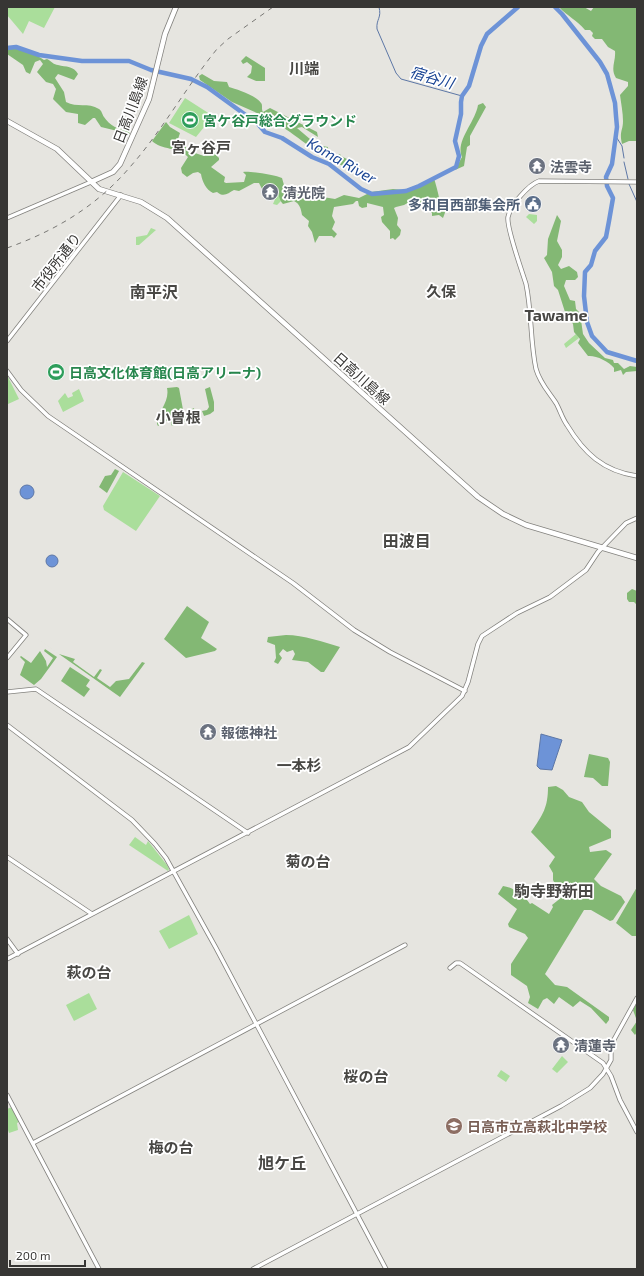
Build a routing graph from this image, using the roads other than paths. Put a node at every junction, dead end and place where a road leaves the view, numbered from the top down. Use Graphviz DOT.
graph roads {
  1 [pos="176,7"];
  2 [pos="7,121"];
  3 [pos="91,182"];
  4 [pos="637,182"];
  5 [pos="121,195"];
  6 [pos="7,218"];
  7 [pos="7,341"];
  8 [pos="7,371"];
  9 [pos="637,476"];
  10 [pos="637,518"];
  11 [pos="602,548"];
  12 [pos="637,558"];
  13 [pos="7,620"];
  14 [pos="7,658"];
  15 [pos="465,691"];
  16 [pos="7,692"];
  17 [pos="7,725"];
  18 [pos="248,833"];
  19 [pos="7,857"];
  20 [pos="174,871"];
  21 [pos="92,914"];
  22 [pos="7,939"];
  23 [pos="406,945"];
  24 [pos="18,954"];
  25 [pos="7,959"];
  26 [pos="450,968"];
  27 [pos="637,998"];
  28 [pos="256,1024"];
  29 [pos="606,1068"];
  30 [pos="603,1074"];
  31 [pos="611,1076"];
  32 [pos="7,1095"];
  33 [pos="637,1132"];
  34 [pos="32,1143"];
  35 [pos="357,1214"];
  36 [pos="99,1269"];
  37 [pos="253,1269"];
  38 [pos="386,1269"];
  1 -- 3 [label="main road, 日高川島線"];
  2 -- 3 [label="main road, 日高川島線"];
  3 -- 5 [label="main road, 日高川島線"];
  3 -- 6 [label="street"];
  4 -- 9 [label="street"];
  5 -- 7 [label="street, 市役所通り"];
  5 -- 11 [label="main road, 日高川島線"];
  8 -- 15 [label="street"];
  10 -- 11 [label="street"];
  11 -- 12 [label="main road, 日高川島線"];
  11 -- 15 [label="street"];
  13 -- 14 [label="street"];
  15 -- 18 [label="street"];
  16 -- 18 [label="street"];
  17 -- 20 [label="street"];
  18 -- 20 [label="street"];
  19 -- 21 [label="street"];
  20 -- 21 [label="street"];
  20 -- 28 [label="street"];
  21 -- 24 [label="street"];
  22 -- 24 [label="street"];
  23 -- 28 [label="street"];
  24 -- 25 [label="street"];
  26 -- 29 [label="street"];
  27 -- 29 [label="street"];
  28 -- 34 [label="street"];
  28 -- 35 [label="street"];
  29 -- 30 [label="street"];
  29 -- 31 [label="street"];
  30 -- 31 [label="street"];
  30 -- 35 [label="street"];
  31 -- 33 [label="street"];
  32 -- 34 [label="street"];
  34 -- 36 [label="street"];
  35 -- 37 [label="street"];
  35 -- 38 [label="street"];
}
